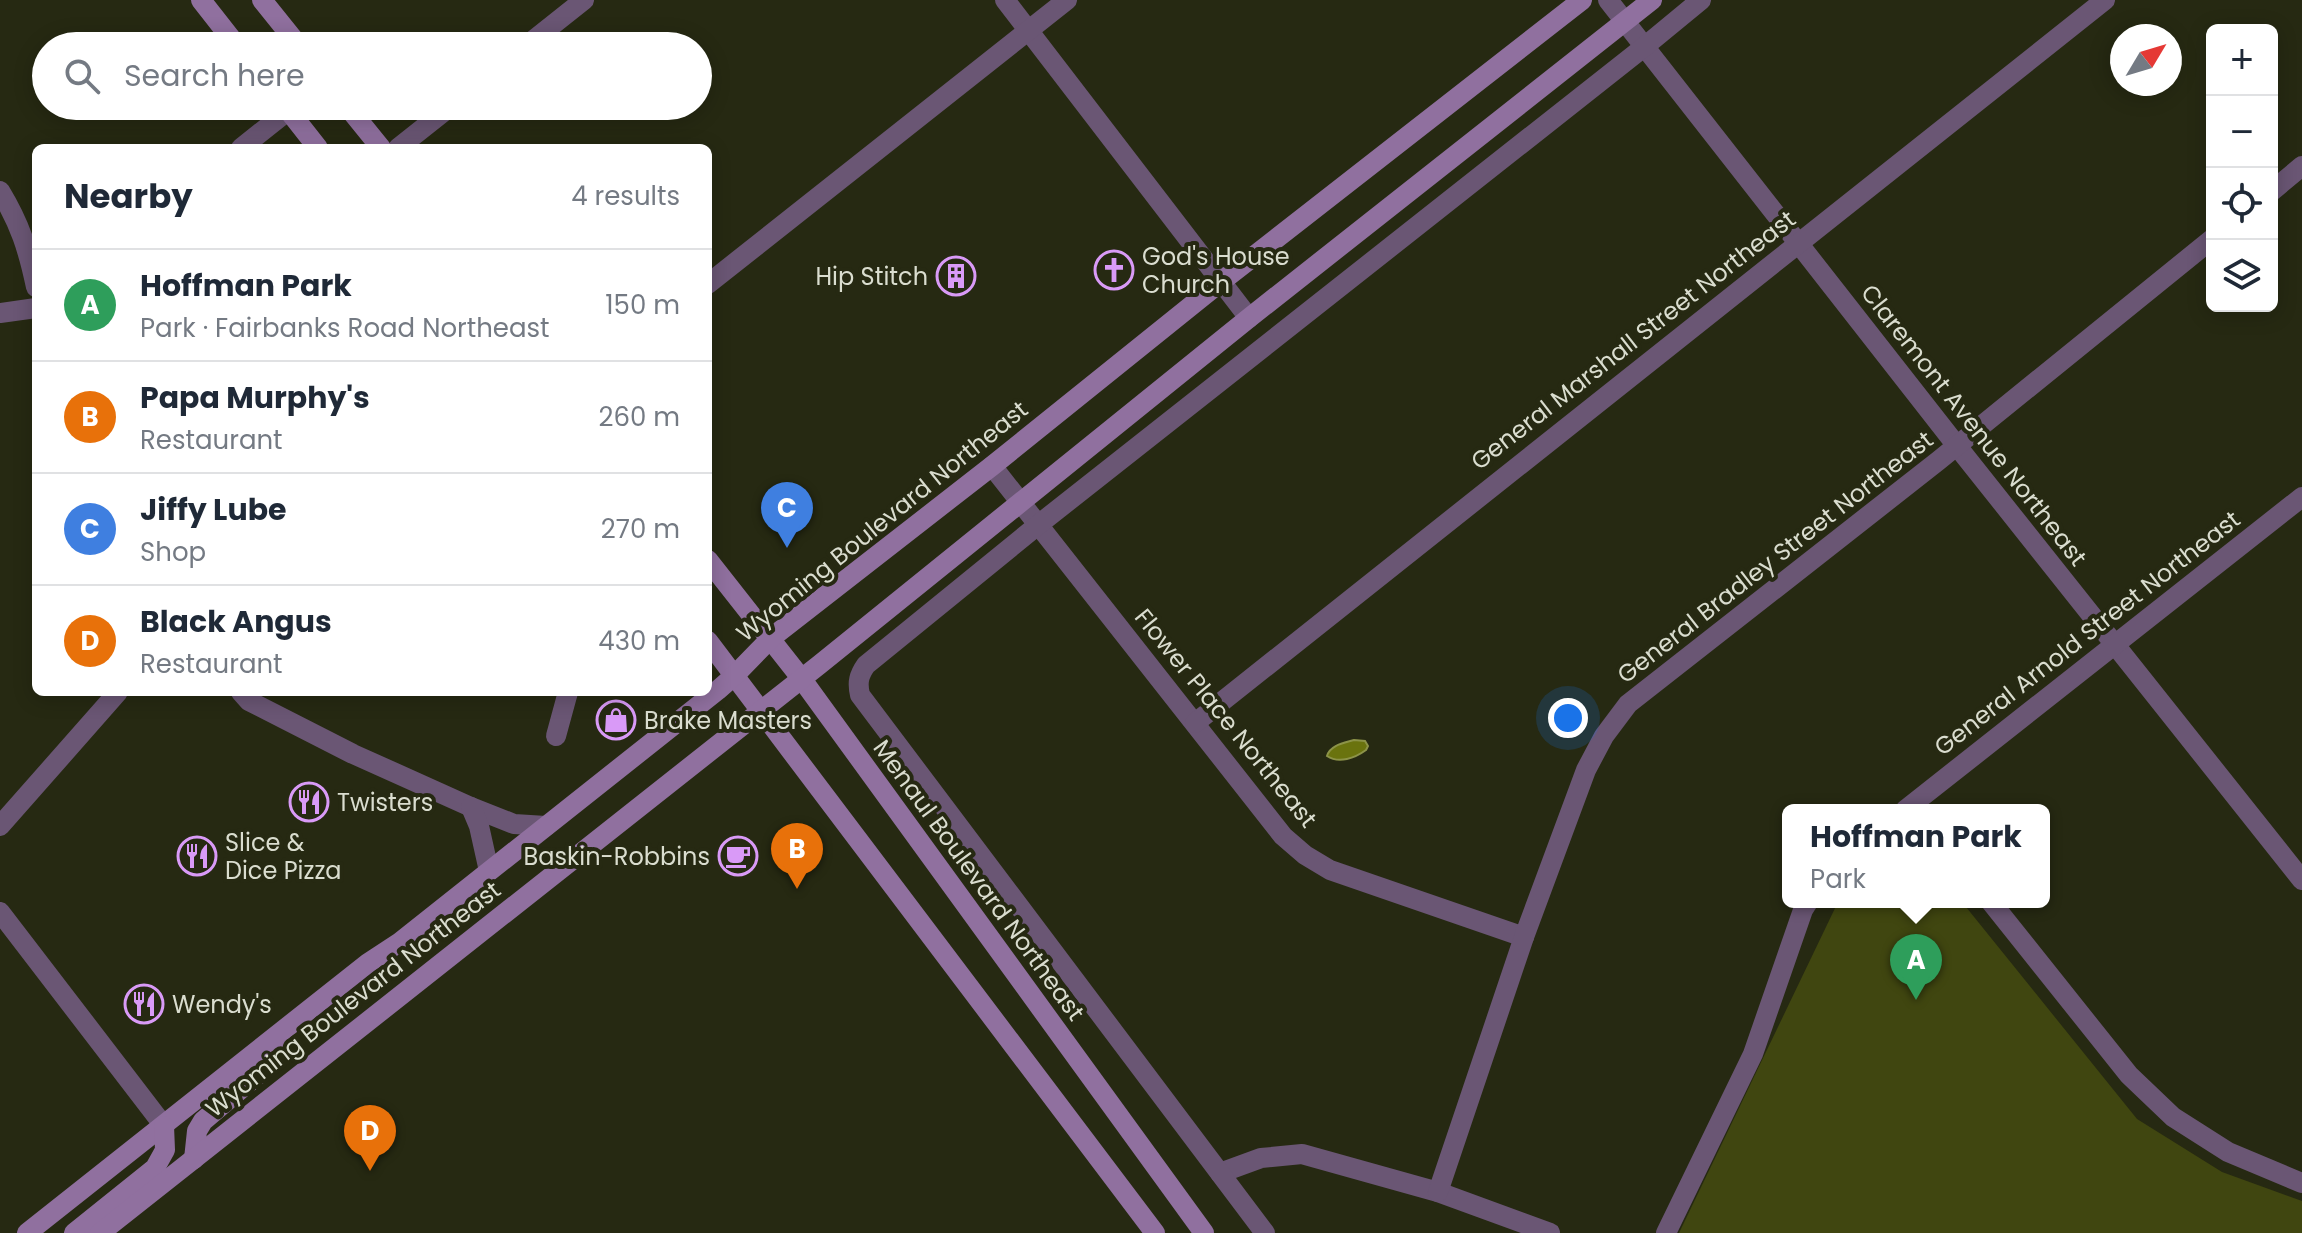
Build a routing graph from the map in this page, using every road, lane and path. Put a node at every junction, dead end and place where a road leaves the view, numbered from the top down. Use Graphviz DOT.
graph roads {
  1 [pos="201,0"];
  2 [pos="262,0"];
  3 [pos="584,0"];
  4 [pos="1005,0"];
  5 [pos="1067,0"];
  6 [pos="1582,0"];
  7 [pos="1608,0"];
  8 [pos="1652,0"];
  9 [pos="1701,0"];
  10 [pos="2105,0"];
  11 [pos="1624,22"];
  12 [pos="1029,30"];
  13 [pos="226,32"];
  14 [pos="288,32"];
  15 [pos="544,32"];
  16 [pos="1644,47"];
  17 [pos="274,120"];
  18 [pos="298,120"];
  19 [pos="358,120"];
  20 [pos="433,120"];
  21 [pos="246,144"];
  22 [pos="315,144"];
  23 [pos="378,144"];
  24 [pos="403,144"];
  25 [pos="2302,166"];
  26 [pos="2278,186"];
  27 [pos="0,191"];
  28 [pos="2211,240"];
  29 [pos="1797,243"];
  30 [pos="32,268"];
  31 [pos="712,281"];
  32 [pos="1222,281"];
  33 [pos="32,309"];
  34 [pos="0,313"];
  35 [pos="1249,318"];
  36 [pos="1957,446"];
  37 [pos="992,466"];
  38 [pos="2302,497"];
  39 [pos="1021,503"];
  40 [pos="1038,525"];
  41 [pos="712,565"];
  42 [pos="771,638"];
  43 [pos="2116,645"];
  44 [pos="712,646"];
  45 [pos="735,675"];
  46 [pos="801,678"];
  47 [pos="712,693"];
  48 [pos="114,696"];
  49 [pos="245,696"];
  50 [pos="567,696"];
  51 [pos="709,696"];
  52 [pos="760,710"];
  53 [pos="1195,723"];
  54 [pos="556,736"];
  55 [pos="1916,804"];
  56 [pos="471,807"];
  57 [pos="0,826"];
  58 [pos="546,826"];
  59 [pos="489,871"];
  60 [pos="2302,880"];
  61 [pos="1804,908"];
  62 [pos="1996,908"];
  63 [pos="0,912"];
  64 [pos="1524,937"];
  65 [pos="279,1033"];
  66 [pos="164,1126"];
  67 [pos="194,1159"];
  68 [pos="1220,1173"];
  69 [pos="2302,1183"];
  70 [pos="1438,1192"];
  71 [pos="27,1233"];
  72 [pos="74,1233"];
  73 [pos="100,1233"];
  74 [pos="1155,1233"];
  75 [pos="1204,1233"];
  76 [pos="1265,1233"];
  77 [pos="1550,1233"];
  78 [pos="1666,1233"];
  1 -- 13 [label="main road"];
  2 -- 14 [label="main road"];
  3 -- 15 [label="street"];
  4 -- 12 [label="street"];
  5 -- 12 [label="street"];
  6 -- 32 [label="main road, Wyoming Boulevard Northeast"];
  7 -- 11 [label="street, Claremont Avenue Northeast"];
  8 -- 11 [label="main road, Wyoming Boulevard Northeast"];
  9 -- 16 [label="street"];
  10 -- 29 [label="street, General Marshall Street Northeast"];
  11 -- 16 [label="street, Claremont Avenue Northeast"];
  11 -- 35 [label="main road, Wyoming Boulevard Northeast"];
  12 -- 31 [label="street"];
  12 -- 32 [label="street"];
  16 -- 29 [label="street, Claremont Avenue Northeast"];
  16 -- 40 [label="street"];
  17 -- 21 [label="street"];
  18 -- 22 [label="main road"];
  19 -- 23 [label="main road"];
  20 -- 24 [label="street"];
  25 -- 26 [label="street"];
  27 -- 30 [label="street"];
  28 -- 36 [label="street, General Bradley Street Northeast"];
  29 -- 36 [label="street, Claremont Avenue Northeast"];
  29 -- 53 [label="street, General Marshall Street Northeast"];
  32 -- 35 [label="street"];
  32 -- 37 [label="main road, Wyoming Boulevard Northeast"];
  33 -- 34 [label="street"];
  35 -- 39 [label="main road, Wyoming Boulevard Northeast"];
  36 -- 43 [label="street, Claremont Avenue Northeast"];
  36 -- 64 [label="street, General Bradley Street Northeast"];
  37 -- 39 [label="street, Flower Place Northeast"];
  37 -- 42 [label="main road, Wyoming Boulevard Northeast"];
  38 -- 43 [label="street, General Arnold Street Northeast"];
  39 -- 40 [label="street, Flower Place Northeast"];
  39 -- 46 [label="main road, Wyoming Boulevard Northeast"];
  40 -- 53 [label="street, Flower Place Northeast"];
  40 -- 68 [label="street"];
  41 -- 42 [label="main road, Menaul Boulevard Northeast"];
  42 -- 45 [label="main road, Wyoming Boulevard Northeast"];
  42 -- 46 [label="main road, Menaul Boulevard Northeast"];
  43 -- 55 [label="street, General Arnold Street Northeast"];
  43 -- 60 [label="street, Claremont Avenue Northeast"];
  44 -- 45 [label="main road"];
  45 -- 47 [label="main road, Wyoming Boulevard Northeast"];
  45 -- 52 [label="main road"];
  46 -- 52 [label="main road, Wyoming Boulevard Northeast"];
  46 -- 75 [label="main road, Menaul Boulevard Northeast"];
  48 -- 57 [label="street"];
  49 -- 56 [label="street"];
  50 -- 54 [label="street"];
  51 -- 58 [label="main road, Wyoming Boulevard Northeast"];
  52 -- 67 [label="main road, Wyoming Boulevard Northeast"];
  52 -- 74 [label="main road"];
  53 -- 64 [label="street, Flower Place Northeast"];
  56 -- 58 [label="street"];
  56 -- 59 [label="street"];
  58 -- 59 [label="main road, Wyoming Boulevard Northeast"];
  59 -- 65 [label="main road, Wyoming Boulevard Northeast"];
  61 -- 78 [label="street"];
  62 -- 69 [label="street"];
  63 -- 66 [label="street"];
  64 -- 70 [label="street, General Bradley Street Northeast"];
  65 -- 66 [label="main road, Wyoming Boulevard Northeast"];
  65 -- 67 [label="main road"];
  66 -- 71 [label="main road, Wyoming Boulevard Northeast"];
  66 -- 72 [label="main road"];
  67 -- 73 [label="main road, Wyoming Boulevard Northeast"];
  68 -- 70 [label="street"];
  68 -- 76 [label="street"];
  70 -- 77 [label="street"];
}
